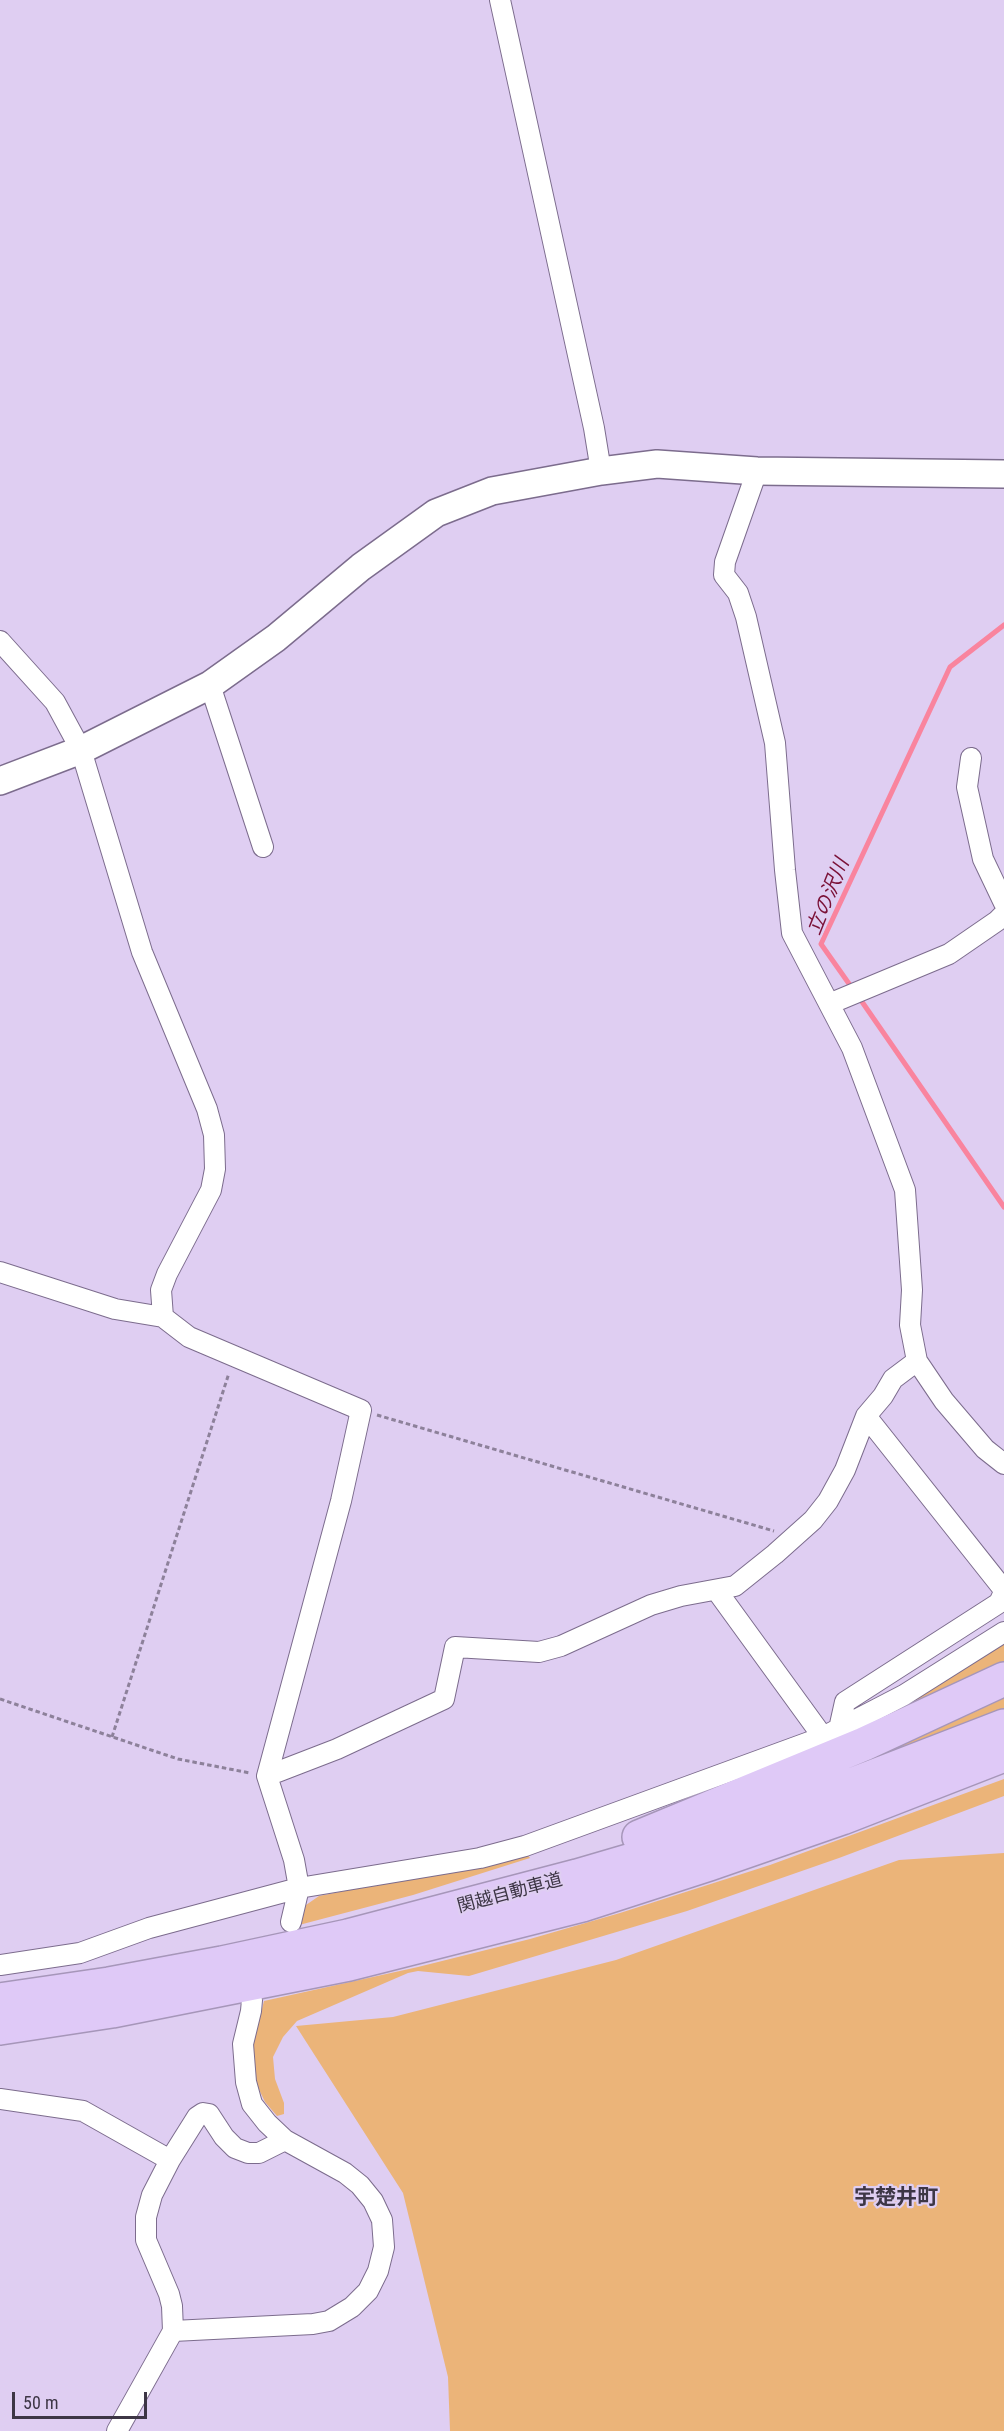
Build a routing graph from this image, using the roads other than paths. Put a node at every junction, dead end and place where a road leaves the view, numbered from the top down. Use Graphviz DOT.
graph roads {
  1 [pos="500,0"];
  2 [pos="601,471"];
  3 [pos="758,471"];
  4 [pos="1004,474"];
  5 [pos="0,641"];
  6 [pos="210,685"];
  7 [pos="81,750"];
  8 [pos="971,758"];
  9 [pos="0,781"];
  10 [pos="264,847"];
  11 [pos="1004,903"];
  12 [pos="1004,914"];
  13 [pos="829,1005"];
  14 [pos="0,1272"];
  15 [pos="163,1317"];
  16 [pos="917,1361"];
  17 [pos="866,1416"];
  18 [pos="1004,1464"];
  19 [pos="717,1591"];
  20 [pos="1004,1591"];
  21 [pos="1004,1632"];
  22 [pos="1004,1679"];
  23 [pos="1004,1726"];
  24 [pos="831,1733"];
  25 [pos="1004,1755"];
  26 [pos="267,1776"];
  27 [pos="299,1888"];
  28 [pos="291,1922"];
  29 [pos="348,1936"];
  30 [pos="0,1965"];
  31 [pos="0,2000"];
  32 [pos="252,2000"];
  33 [pos="0,2028"];
  34 [pos="0,2099"];
  35 [pos="285,2140"];
  36 [pos="170,2160"];
  37 [pos="173,2331"];
  38 [pos="117,2431"];
  1 -- 2 [label="street"];
  2 -- 3 [label="street"];
  2 -- 6 [label="street"];
  3 -- 4 [label="street"];
  3 -- 13 [label="street"];
  5 -- 7 [label="street"];
  6 -- 7 [label="street"];
  6 -- 10 [label="street"];
  7 -- 9 [label="street"];
  7 -- 15 [label="street"];
  8 -- 11 [label="street"];
  12 -- 13 [label="street"];
  13 -- 16 [label="street"];
  14 -- 15 [label="street"];
  15 -- 26 [label="street"];
  16 -- 17 [label="street"];
  16 -- 18 [label="street"];
  17 -- 19 [label="street"];
  17 -- 20 [label="street"];
  19 -- 24 [label="street"];
  19 -- 26 [label="street"];
  20 -- 24 [label="street"];
  21 -- 24 [label="street"];
  22 -- 29 [label="highway"];
  23 -- 29 [label="highway, 関越自動車道"];
  24 -- 27 [label="street"];
  25 -- 33 [label="highway, 関越自動車道"];
  26 -- 27 [label="street"];
  27 -- 28 [label="street"];
  27 -- 30 [label="street"];
  29 -- 31 [label="highway, 関越自動車道"];
  32 -- 35 [label="street"];
  34 -- 36 [label="street"];
  35 -- 36 [label="street"];
  35 -- 37 [label="street"];
  36 -- 37 [label="street"];
  37 -- 38 [label="street"];
}
